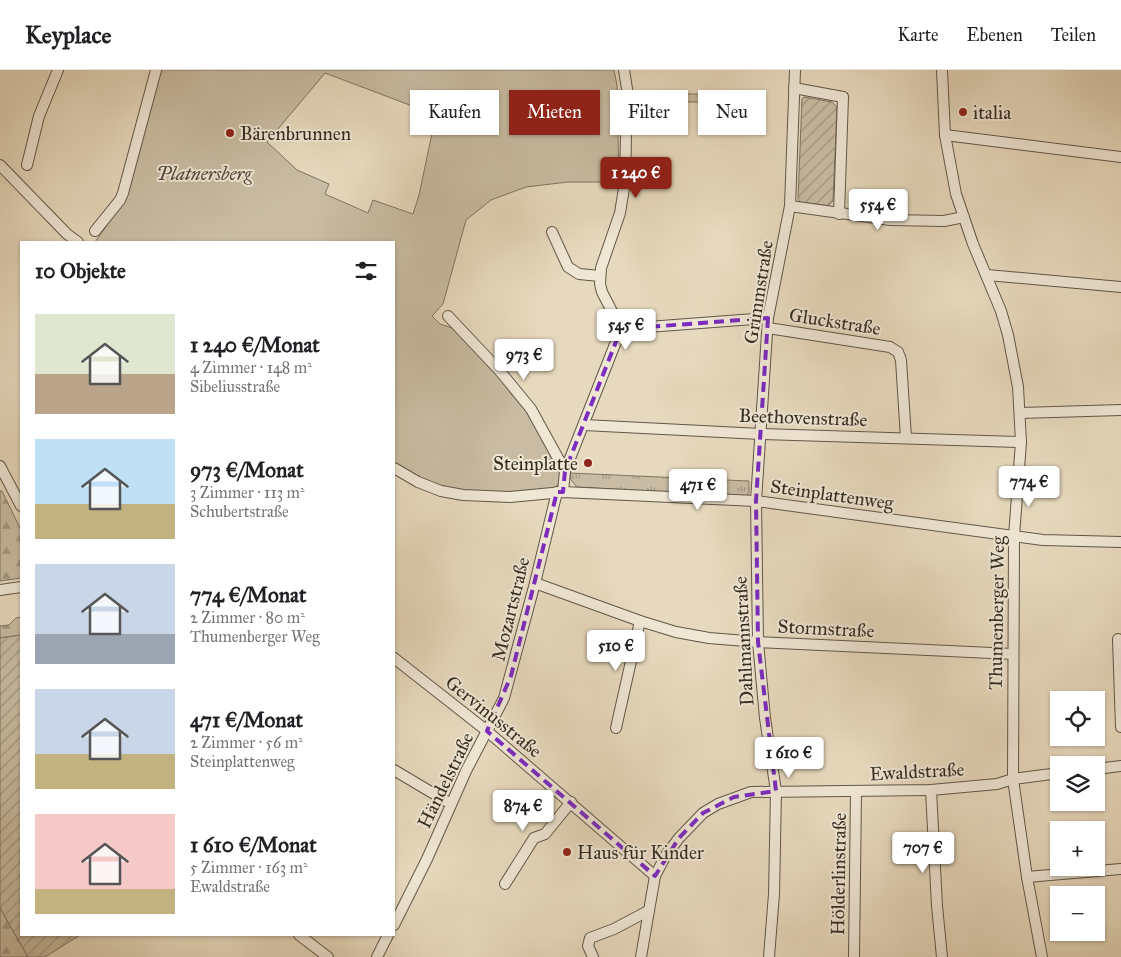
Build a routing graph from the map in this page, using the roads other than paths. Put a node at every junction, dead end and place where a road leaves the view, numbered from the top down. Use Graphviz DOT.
graph roads {
  1 [pos="58,70"];
  2 [pos="156,70"];
  3 [pos="624,70"];
  4 [pos="794,70"];
  5 [pos="942,70"];
  6 [pos="794,88"];
  7 [pos="945,136"];
  8 [pos="1121,157"];
  9 [pos="0,165"];
  10 [pos="27,165"];
  11 [pos="790,206"];
  12 [pos="839,214"];
  13 [pos="964,217"];
  14 [pos="95,231"];
  15 [pos="552,232"];
  16 [pos="77,241"];
  17 [pos="987,275"];
  18 [pos="600,276"];
  19 [pos="1121,287"];
  20 [pos="448,316"];
  21 [pos="768,323"];
  22 [pos="621,330"];
  23 [pos="1121,410"];
  24 [pos="1020,413"];
  25 [pos="584,424"];
  26 [pos="761,434"];
  27 [pos="906,438"];
  28 [pos="1022,442"];
  29 [pos="0,466"];
  30 [pos="395,469"];
  31 [pos="566,471"];
  32 [pos="560,492"];
  33 [pos="756,501"];
  34 [pos="20,504"];
  35 [pos="1014,536"];
  36 [pos="1121,542"];
  37 [pos="535,583"];
  38 [pos="20,587"];
  39 [pos="0,590"];
  40 [pos="640,622"];
  41 [pos="1118,639"];
  42 [pos="758,642"];
  43 [pos="1013,654"];
  44 [pos="395,659"];
  45 [pos="1121,727"];
  46 [pos="616,728"];
  47 [pos="488,731"];
  48 [pos="1121,766"];
  49 [pos="1105,768"];
  50 [pos="395,771"];
  51 [pos="1050,774"];
  52 [pos="1013,779"];
  53 [pos="931,790"];
  54 [pos="776,791"];
  55 [pos="856,792"];
  56 [pos="571,802"];
  57 [pos="451,804"];
  58 [pos="1121,869"];
  59 [pos="654,876"];
  60 [pos="1027,877"];
  61 [pos="505,884"];
  62 [pos="648,912"];
  63 [pos="395,922"];
  64 [pos="300,936"];
  65 [pos="388,936"];
  66 [pos="328,957"];
  67 [pos="377,957"];
  68 [pos="593,957"];
  69 [pos="640,957"];
  70 [pos="769,957"];
  71 [pos="854,957"];
  72 [pos="942,957"];
  73 [pos="1042,957"];
  1 -- 10 [label="street"];
  2 -- 14 [label="street"];
  3 -- 18 [label="street"];
  4 -- 6 [label="street, Grimmstraße"];
  5 -- 7 [label="street, Thumenberger Weg"];
  6 -- 11 [label="street, Grimmstraße"];
  6 -- 12 [label="street"];
  7 -- 8 [label="street"];
  7 -- 13 [label="street, Thumenberger Weg"];
  9 -- 16 [label="street"];
  11 -- 12 [label="street"];
  11 -- 21 [label="street, Grimmstraße"];
  12 -- 13 [label="street"];
  13 -- 17 [label="street, Thumenberger Weg"];
  15 -- 18 [label="street"];
  17 -- 19 [label="street"];
  17 -- 24 [label="street, Thumenberger Weg"];
  18 -- 22 [label="street"];
  20 -- 31 [label="street"];
  21 -- 22 [label="street"];
  21 -- 26 [label="street, Grimmstraße"];
  21 -- 27 [label="street, Gluckstraße"];
  22 -- 25 [label="street, Mozartstraße"];
  23 -- 24 [label="street"];
  24 -- 28 [label="street, Thumenberger Weg"];
  25 -- 26 [label="street, Beethovenstraße"];
  25 -- 31 [label="street, Mozartstraße"];
  26 -- 27 [label="street, Beethovenstraße"];
  26 -- 33 [label="street, Grimmstraße"];
  27 -- 28 [label="street, Beethovenstraße"];
  28 -- 35 [label="street, Thumenberger Weg"];
  29 -- 34 [label="street"];
  30 -- 32 [label="street, Steinplattenweg"];
  31 -- 32 [label="street, Mozartstraße"];
  32 -- 33 [label="street, Steinplattenweg"];
  32 -- 37 [label="street, Mozartstraße"];
  33 -- 35 [label="street, Steinplattenweg"];
  33 -- 42 [label="street, Dahlmannstraße"];
  35 -- 36 [label="street, Steinplattenweg"];
  35 -- 43 [label="street, Thumenberger Weg"];
  37 -- 40 [label="street, Stormstraße"];
  37 -- 47 [label="street, Mozartstraße"];
  38 -- 39 [label="street"];
  40 -- 42 [label="street, Stormstraße"];
  40 -- 46 [label="street"];
  41 -- 45 [label="street"];
  42 -- 43 [label="street, Stormstraße"];
  42 -- 54 [label="street, Dahlmannstraße"];
  43 -- 52 [label="street, Thumenberger Weg"];
  44 -- 47 [label="street, Gervinusstraße"];
  47 -- 56 [label="street, Gervinusstraße"];
  47 -- 57 [label="street, Händelstraße"];
  48 -- 49 [label="street"];
  50 -- 57 [label="street"];
  51 -- 52 [label="street, Ewaldstraße"];
  52 -- 53 [label="street, Ewaldstraße"];
  52 -- 60 [label="street, Thumenberger Weg"];
  53 -- 55 [label="street, Ewaldstraße"];
  53 -- 72 [label="street"];
  54 -- 55 [label="street, Ewaldstraße"];
  54 -- 59 [label="street, Ewaldstraße"];
  54 -- 70 [label="street, Dahlmannstraße"];
  55 -- 71 [label="street, Hölderlinstraße"];
  56 -- 59 [label="street, Gervinusstraße"];
  56 -- 61 [label="street"];
  57 -- 63 [label="street, Händelstraße"];
  58 -- 60 [label="street"];
  59 -- 62 [label="street, Ewaldstraße"];
  60 -- 73 [label="street, Thumenberger Weg"];
  62 -- 68 [label="street"];
  62 -- 69 [label="street, Ewaldstraße"];
  64 -- 66 [label="street"];
  65 -- 67 [label="street"];
}
